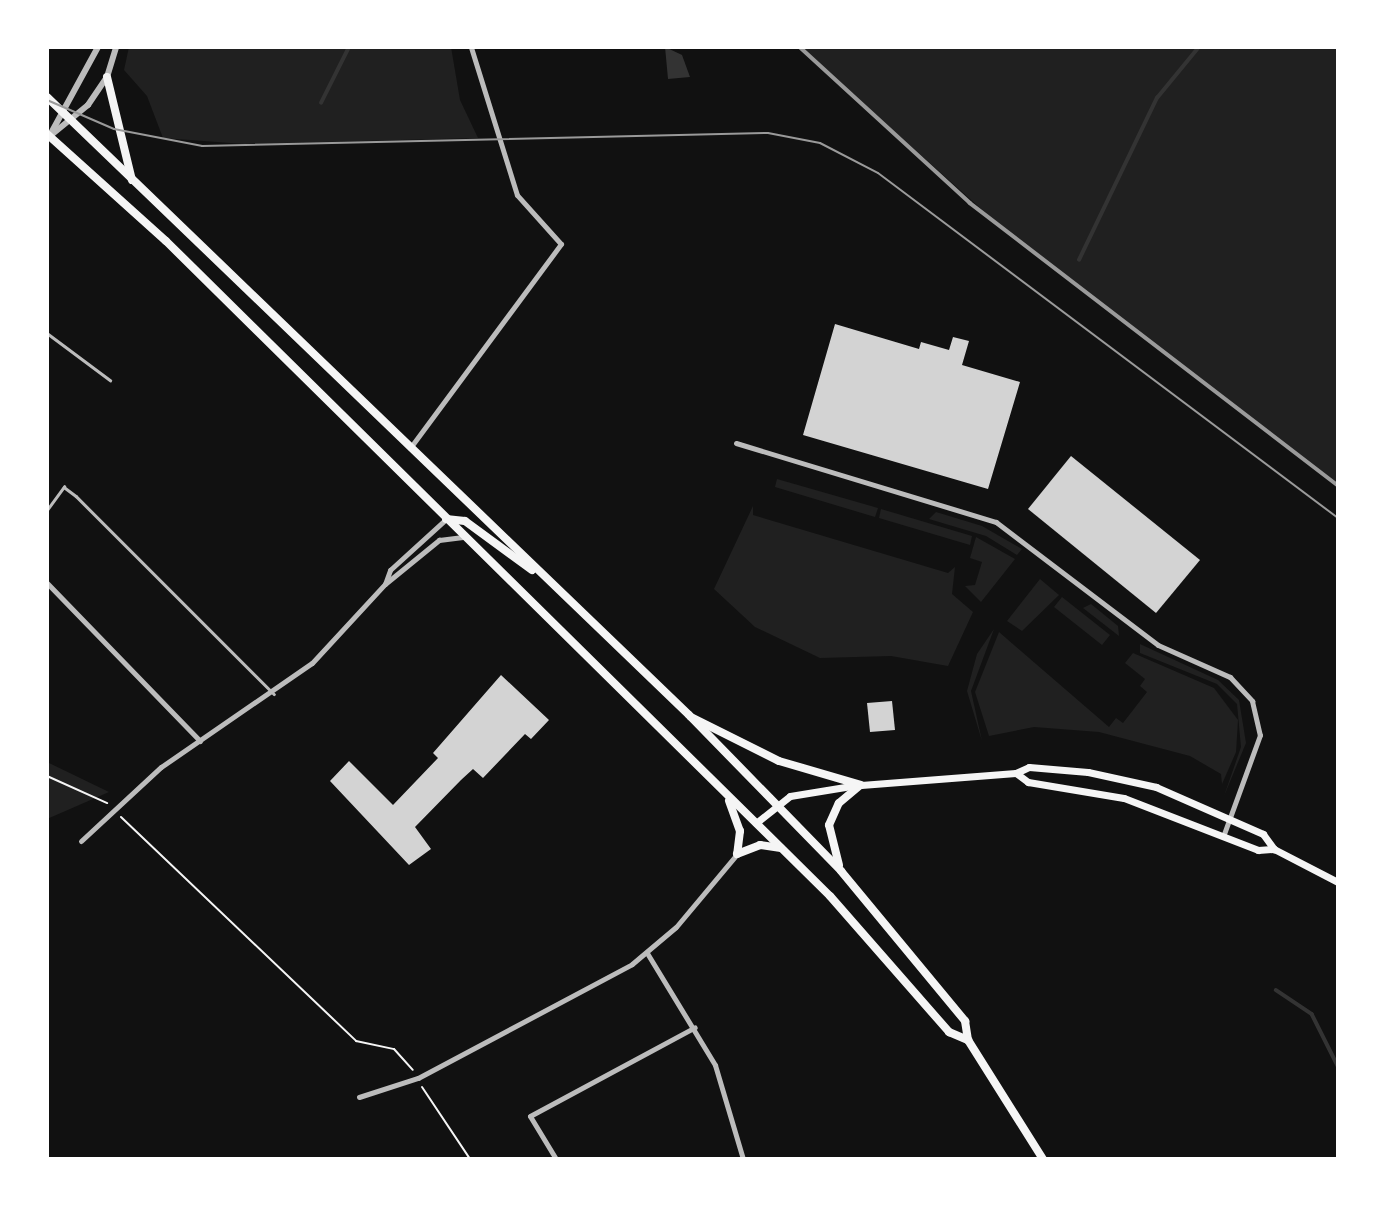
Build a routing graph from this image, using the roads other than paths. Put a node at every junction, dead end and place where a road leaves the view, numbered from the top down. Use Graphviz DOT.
graph roads {
  1 [pos="98,47"];
  2 [pos="116,47"];
  3 [pos="471,47"];
  4 [pos="107,77"];
  5 [pos="47,97"];
  6 [pos="64,109"];
  7 [pos="75,119"];
  8 [pos="48,136"];
  9 [pos="133,182"];
  10 [pos="47,333"];
  11 [pos="110,380"];
  12 [pos="736,443"];
  13 [pos="410,448"];
  14 [pos="47,510"];
  15 [pos="446,519"];
  16 [pos="463,537"];
  17 [pos="549,581"];
  18 [pos="47,583"];
  19 [pos="384,584"];
  20 [pos="274,694"];
  21 [pos="689,715"];
  22 [pos="200,741"];
  23 [pos="1016,773"];
  24 [pos="861,785"];
  25 [pos="851,786"];
  26 [pos="727,795"];
  27 [pos="777,805"];
  28 [pos="1231,819"];
  29 [pos="756,823"];
  30 [pos="1224,834"];
  31 [pos="81,841"];
  32 [pos="783,849"];
  33 [pos="1274,849"];
  34 [pos="737,854"];
  35 [pos="841,871"];
  36 [pos="1338,882"];
  37 [pos="647,953"];
  38 [pos="695,1027"];
  39 [pos="968,1040"];
  40 [pos="359,1097"];
  41 [pos="556,1159"];
  42 [pos="743,1159"];
  43 [pos="1043,1159"];
  1 -- 6 [label="street"];
  2 -- 4 [label="street"];
  3 -- 13 [label="street"];
  4 -- 7 [label="street"];
  4 -- 9 [label="main road"];
  5 -- 6 [label="main road"];
  6 -- 7 [label="main road"];
  6 -- 8 [label="street"];
  7 -- 8 [label="street"];
  7 -- 9 [label="main road"];
  8 -- 15 [label="main road"];
  9 -- 13 [label="main road"];
  10 -- 11 [label="lane"];
  12 -- 28 [label="street"];
  13 -- 17 [label="main road"];
  14 -- 20 [label="lane"];
  15 -- 16 [label="main road"];
  15 -- 17 [label="main road"];
  15 -- 19 [label="street"];
  16 -- 19 [label="street"];
  16 -- 26 [label="main road"];
  17 -- 21 [label="main road"];
  18 -- 22 [label="street"];
  19 -- 20 [label="street"];
  20 -- 22 [label="street"];
  21 -- 25 [label="main road"];
  21 -- 27 [label="main road"];
  22 -- 31 [label="street"];
  23 -- 24 [label="main road"];
  23 -- 28 [label="main road"];
  23 -- 30 [label="main road"];
  24 -- 25 [label="main road"];
  24 -- 35 [label="main road"];
  25 -- 27 [label="main road"];
  26 -- 29 [label="main road"];
  26 -- 34 [label="main road"];
  27 -- 29 [label="main road"];
  27 -- 35 [label="main road"];
  28 -- 30 [label="street"];
  28 -- 33 [label="main road"];
  29 -- 32 [label="main road"];
  30 -- 33 [label="main road"];
  32 -- 34 [label="main road"];
  32 -- 39 [label="main road"];
  33 -- 36 [label="main road"];
  34 -- 37 [label="street"];
  35 -- 39 [label="main road"];
  37 -- 38 [label="street"];
  37 -- 40 [label="street"];
  38 -- 41 [label="street"];
  38 -- 42 [label="street"];
  39 -- 43 [label="main road"];
}
